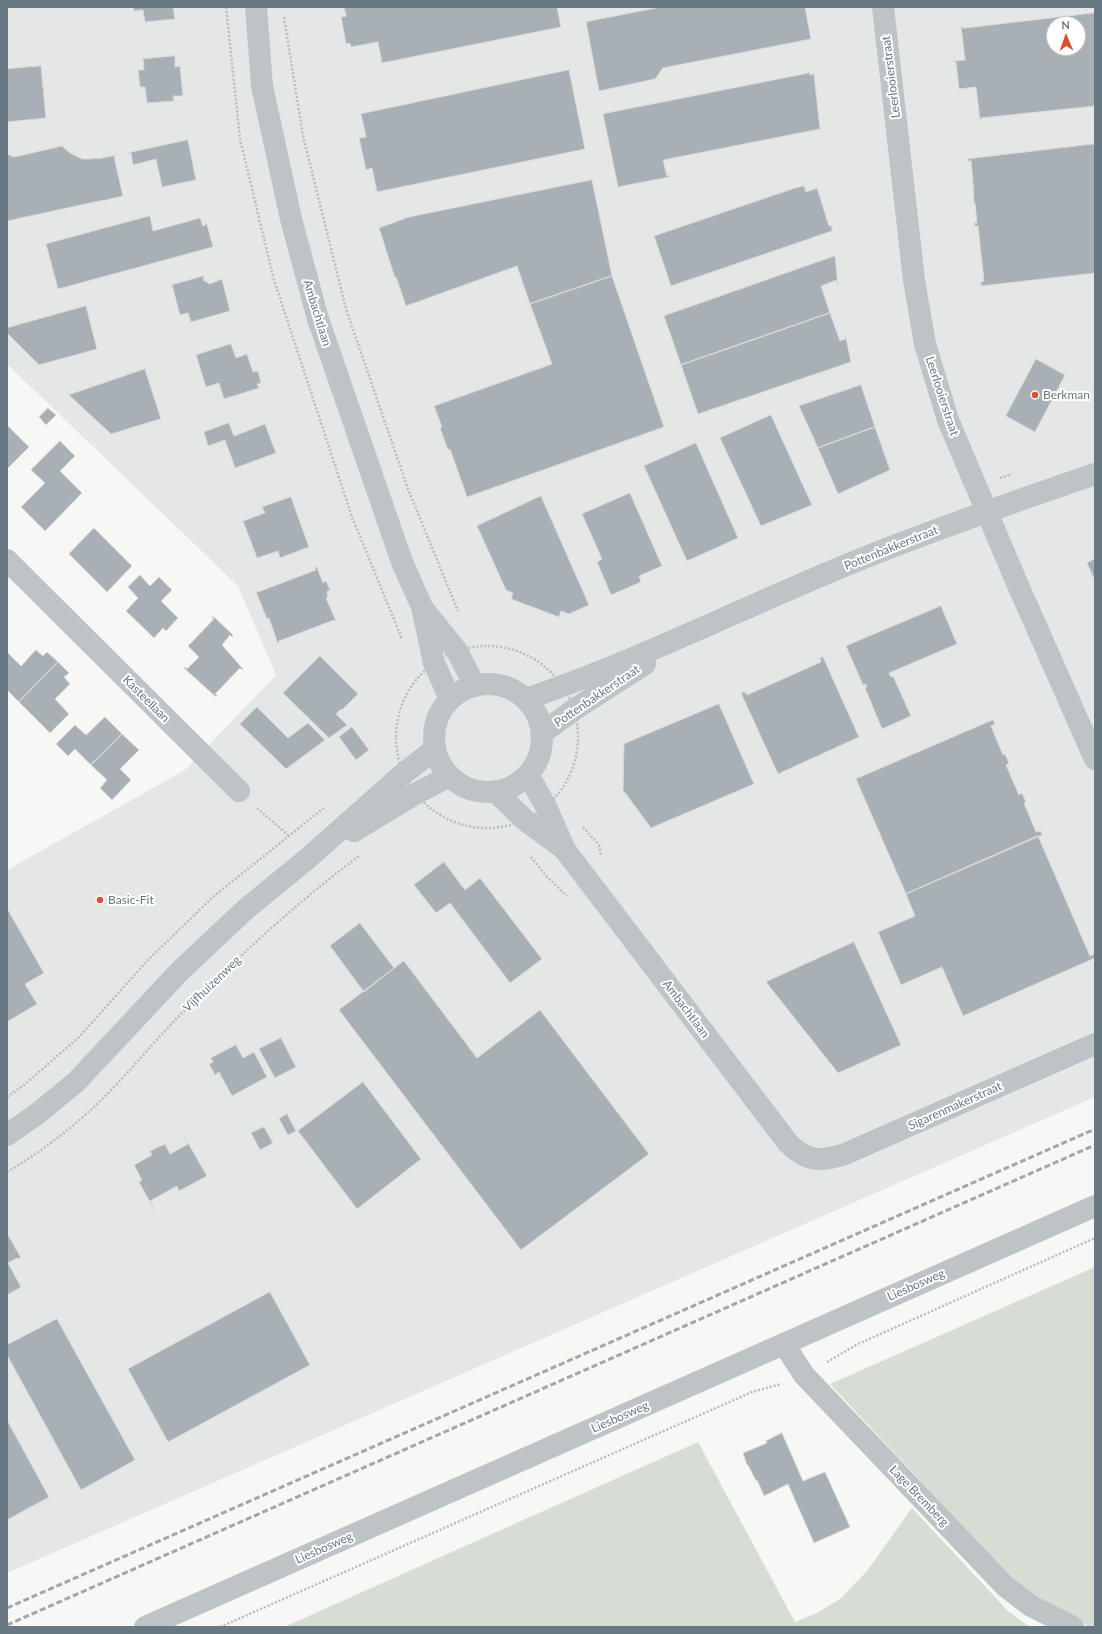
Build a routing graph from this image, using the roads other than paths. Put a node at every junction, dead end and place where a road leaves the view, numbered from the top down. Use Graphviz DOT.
graph roads {
  1 [pos="256,7"];
  2 [pos="883,7"];
  3 [pos="1095,474"];
  4 [pos="986,511"];
  5 [pos="7,560"];
  6 [pos="422,607"];
  7 [pos="692,634"];
  8 [pos="475,686"];
  9 [pos="450,699"];
  10 [pos="526,699"];
  11 [pos="542,733"];
  12 [pos="435,749"];
  13 [pos="1095,759"];
  14 [pos="528,774"];
  15 [pos="450,776"];
  16 [pos="239,791"];
  17 [pos="496,792"];
  18 [pos="565,850"];
  19 [pos="307,859"];
  20 [pos="1095,1044"];
  21 [pos="7,1135"];
  22 [pos="813,1160"];
  23 [pos="1095,1206"];
  24 [pos="784,1344"];
  25 [pos="145,1627"];
  26 [pos="1073,1627"];
  1 -- 6 [label="street, Ambachtlaan"];
  2 -- 4 [label="street, Leerlooierstraat"];
  3 -- 4 [label="street, Pottenbakkerstraat"];
  4 -- 7 [label="street, Pottenbakkerstraat"];
  4 -- 13 [label="street, Leerlooierstraat"];
  5 -- 16 [label="street, Kasteellaan"];
  6 -- 8 [label="street, Ambachtlaan"];
  6 -- 9 [label="street, Ambachtlaan"];
  7 -- 10 [label="street, Pottenbakkerstraat"];
  7 -- 11 [label="street, Pottenbakkerstraat"];
  8 -- 9 [label="street"];
  8 -- 10 [label="street"];
  9 -- 12 [label="street"];
  10 -- 11 [label="street"];
  11 -- 14 [label="street"];
  12 -- 15 [label="street"];
  12 -- 19 [label="street"];
  14 -- 17 [label="street"];
  14 -- 18 [label="street, Ambachtlaan"];
  15 -- 17 [label="street"];
  15 -- 19 [label="street"];
  17 -- 18 [label="street, Ambachtlaan"];
  18 -- 22 [label="street, Ambachtlaan"];
  19 -- 21 [label="street"];
  20 -- 22 [label="street, Sigarenmakerstraat"];
  23 -- 24 [label="street, Liesbosweg"];
  24 -- 25 [label="street, Liesbosweg"];
  24 -- 26 [label="street, Lage Bremberg"];
}
